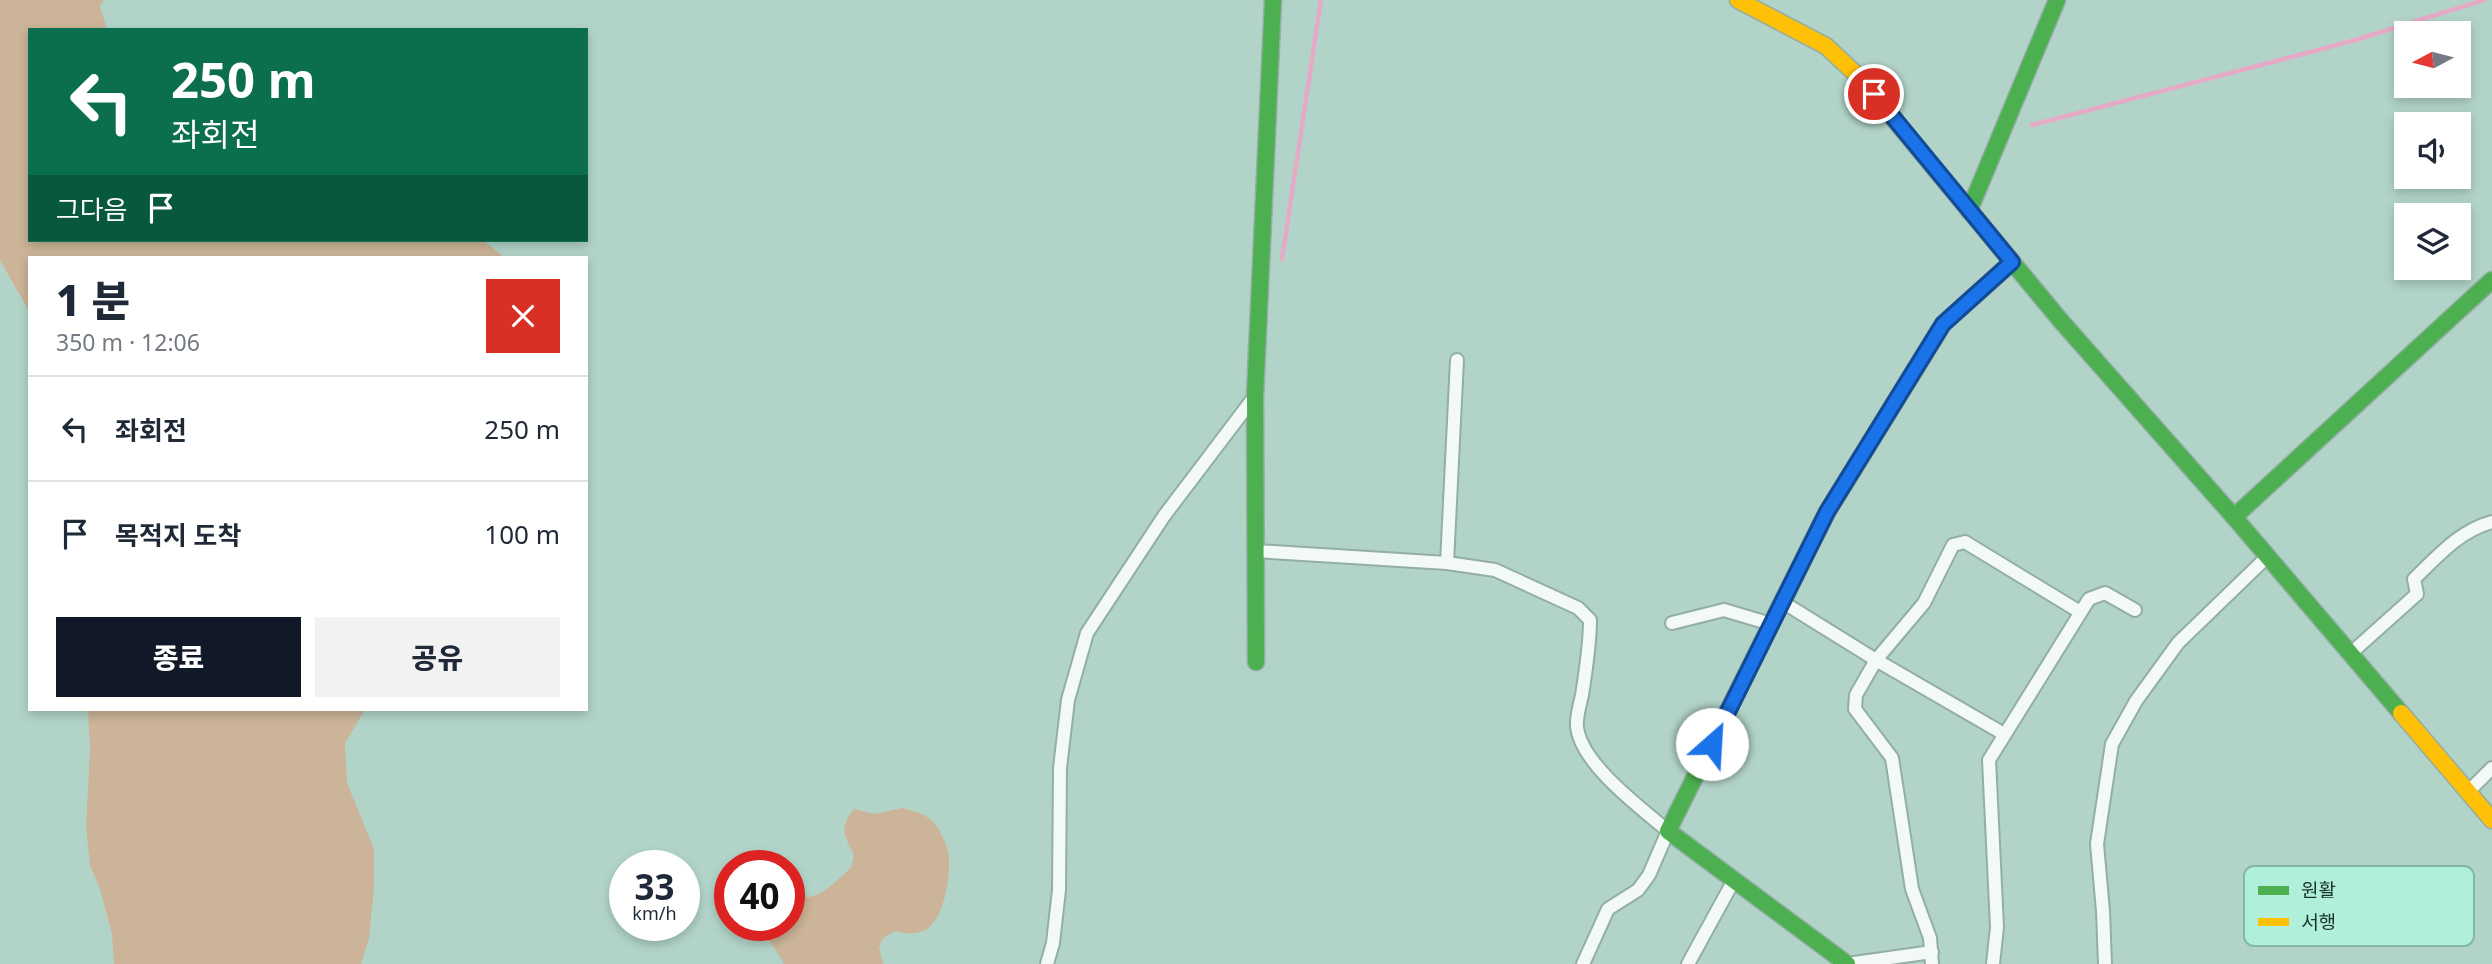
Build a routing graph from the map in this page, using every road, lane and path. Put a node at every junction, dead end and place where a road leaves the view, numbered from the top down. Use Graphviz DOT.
graph roads {
  1 [pos="1273,0"];
  2 [pos="1738,0"];
  3 [pos="2057,0"];
  4 [pos="1768,6"];
  5 [pos="1969,211"];
  6 [pos="2012,262"];
  7 [pos="2492,280"];
  8 [pos="1457,360"];
  9 [pos="1255,396"];
  10 [pos="2234,517"];
  11 [pos="2492,522"];
  12 [pos="1256,551"];
  13 [pos="2267,556"];
  14 [pos="1447,563"];
  15 [pos="1781,601"];
  16 [pos="2135,610"];
  17 [pos="2080,612"];
  18 [pos="1672,623"];
  19 [pos="1771,624"];
  20 [pos="2350,654"];
  21 [pos="1876,660"];
  22 [pos="1256,662"];
  23 [pos="2004,734"];
  24 [pos="2492,768"];
  25 [pos="2468,792"];
  26 [pos="2492,820"];
  27 [pos="1668,831"];
  28 [pos="1734,880"];
  29 [pos="1932,958"];
  30 [pos="1047,964"];
  31 [pos="1583,964"];
  32 [pos="1688,964"];
  33 [pos="1847,964"];
  34 [pos="1993,964"];
  35 [pos="2105,964"];
  1 -- 9 [label="street"];
  2 -- 4 [label="street"];
  3 -- 5 [label="street"];
  4 -- 5 [label="street"];
  5 -- 6 [label="street"];
  6 -- 10 [label="street"];
  6 -- 15 [label="street"];
  7 -- 10 [label="street"];
  8 -- 14 [label="street"];
  9 -- 12 [label="street"];
  9 -- 30 [label="street"];
  10 -- 13 [label="street"];
  11 -- 20 [label="street"];
  12 -- 14 [label="street"];
  12 -- 22 [label="street"];
  13 -- 20 [label="street"];
  13 -- 35 [label="street"];
  14 -- 27 [label="street"];
  15 -- 19 [label="street"];
  15 -- 21 [label="street"];
  16 -- 17 [label="street"];
  17 -- 21 [label="street"];
  17 -- 23 [label="street"];
  18 -- 19 [label="street"];
  19 -- 27 [label="street"];
  20 -- 25 [label="street"];
  21 -- 23 [label="street"];
  21 -- 29 [label="street"];
  23 -- 34 [label="street"];
  24 -- 25 [label="street"];
  25 -- 26 [label="street"];
  27 -- 28 [label="street"];
  27 -- 31 [label="street"];
  28 -- 32 [label="street"];
  28 -- 33 [label="street"];
  29 -- 33 [label="street"];
}
